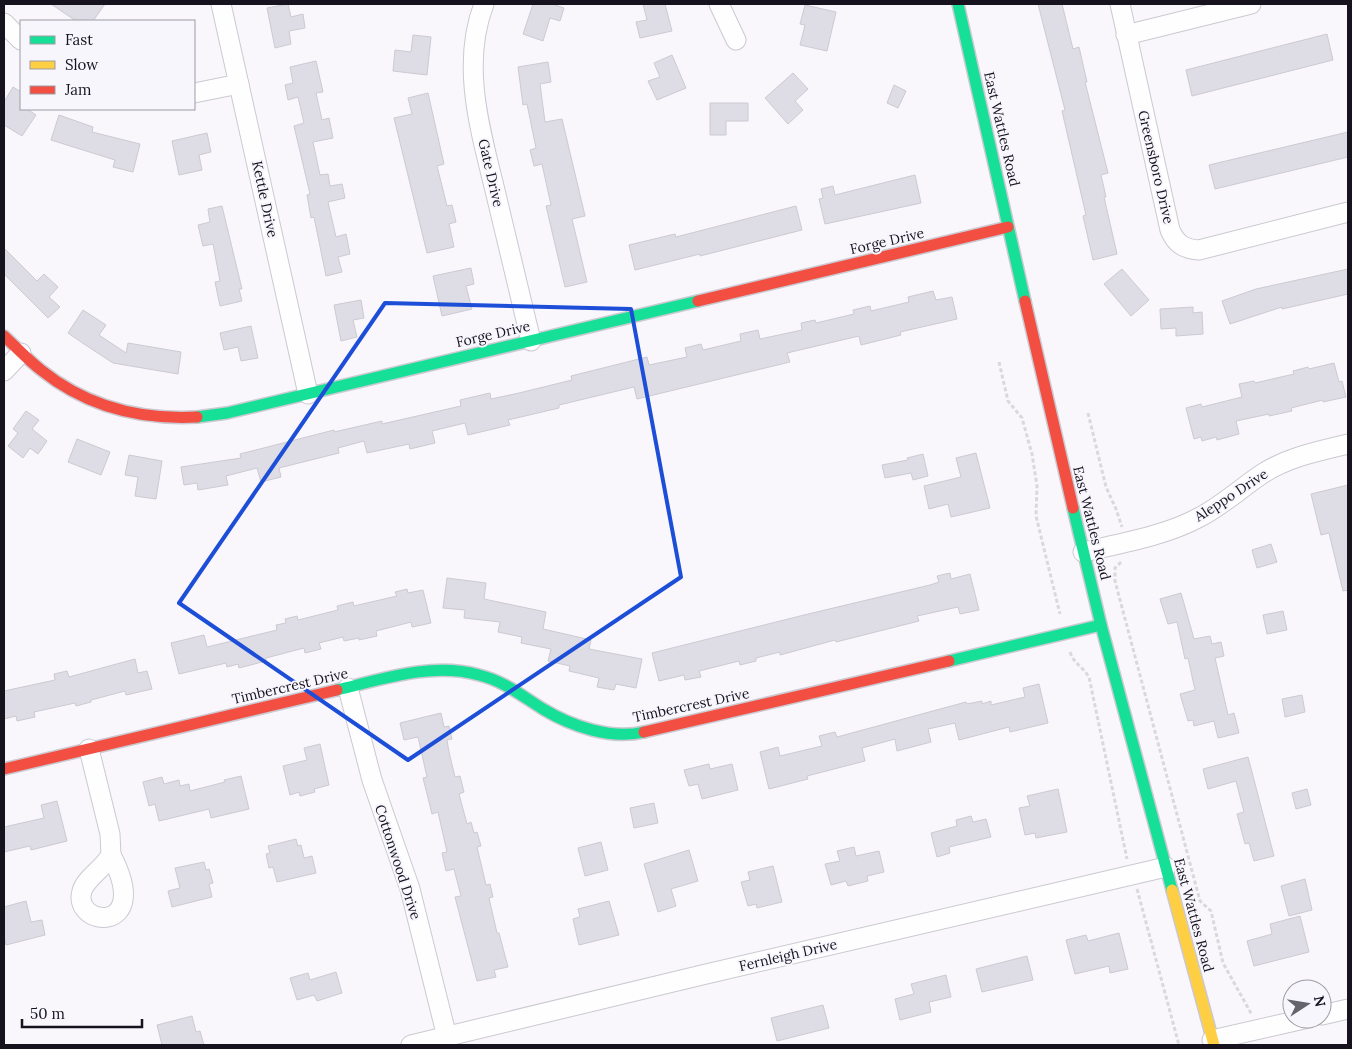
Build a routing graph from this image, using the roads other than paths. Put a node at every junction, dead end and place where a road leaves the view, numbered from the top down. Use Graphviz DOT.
graph roads {
  1 [pos="221,4"];
  2 [pos="484,4"];
  3 [pos="719,4"];
  4 [pos="958,4"];
  5 [pos="1120,4"];
  6 [pos="1251,4"];
  7 [pos="4,24"];
  8 [pos="1126,35"];
  9 [pos="20,39"];
  10 [pos="736,40"];
  11 [pos="239,84"];
  12 [pos="195,93"];
  13 [pos="1348,212"];
  14 [pos="1008,227"];
  15 [pos="4,336"];
  16 [pos="531,341"];
  17 [pos="21,353"];
  18 [pos="4,371"];
  19 [pos="308,394"];
  20 [pos="1348,444"];
  21 [pos="1084,552"];
  22 [pos="1101,625"];
  23 [pos="348,688"];
  24 [pos="90,749"];
  25 [pos="4,769"];
  26 [pos="111,855"];
  27 [pos="1166,867"];
  28 [pos="1348,1009"];
  29 [pos="1332,1013"];
  30 [pos="1282,1025"];
  31 [pos="447,1037"];
  32 [pos="1213,1043"];
  33 [pos="411,1045"];
  1 -- 11 [label="street, Kettle Drive"];
  2 -- 16 [label="street, Gate Drive"];
  3 -- 10 [label="street"];
  4 -- 14 [label="street, East Wattles Road"];
  5 -- 8 [label="street, Greensboro Drive"];
  6 -- 8 [label="street"];
  7 -- 9 [label="street"];
  8 -- 13 [label="street, Greensboro Drive"];
  11 -- 12 [label="street"];
  11 -- 19 [label="street, Kettle Drive"];
  14 -- 16 [label="street, Forge Drive"];
  14 -- 21 [label="street, East Wattles Road"];
  15 -- 17 [label="street, Forge Drive"];
  16 -- 19 [label="street, Forge Drive"];
  17 -- 18 [label="street"];
  17 -- 19 [label="street, Forge Drive"];
  20 -- 21 [label="street, Aleppo Drive"];
  21 -- 22 [label="street, East Wattles Road"];
  22 -- 23 [label="street, Timbercrest Drive"];
  22 -- 27 [label="street, East Wattles Road"];
  23 -- 24 [label="street, Timbercrest Drive"];
  23 -- 31 [label="street, Cottonwood Drive"];
  24 -- 25 [label="street, Timbercrest Drive"];
  24 -- 26 [label="street"];
  27 -- 31 [label="street, Fernleigh Drive"];
  27 -- 32 [label="street, East Wattles Road"];
  28 -- 29 [label="street"];
  30 -- 32 [label="street"];
  31 -- 33 [label="street, Fernleigh Drive"];
}
